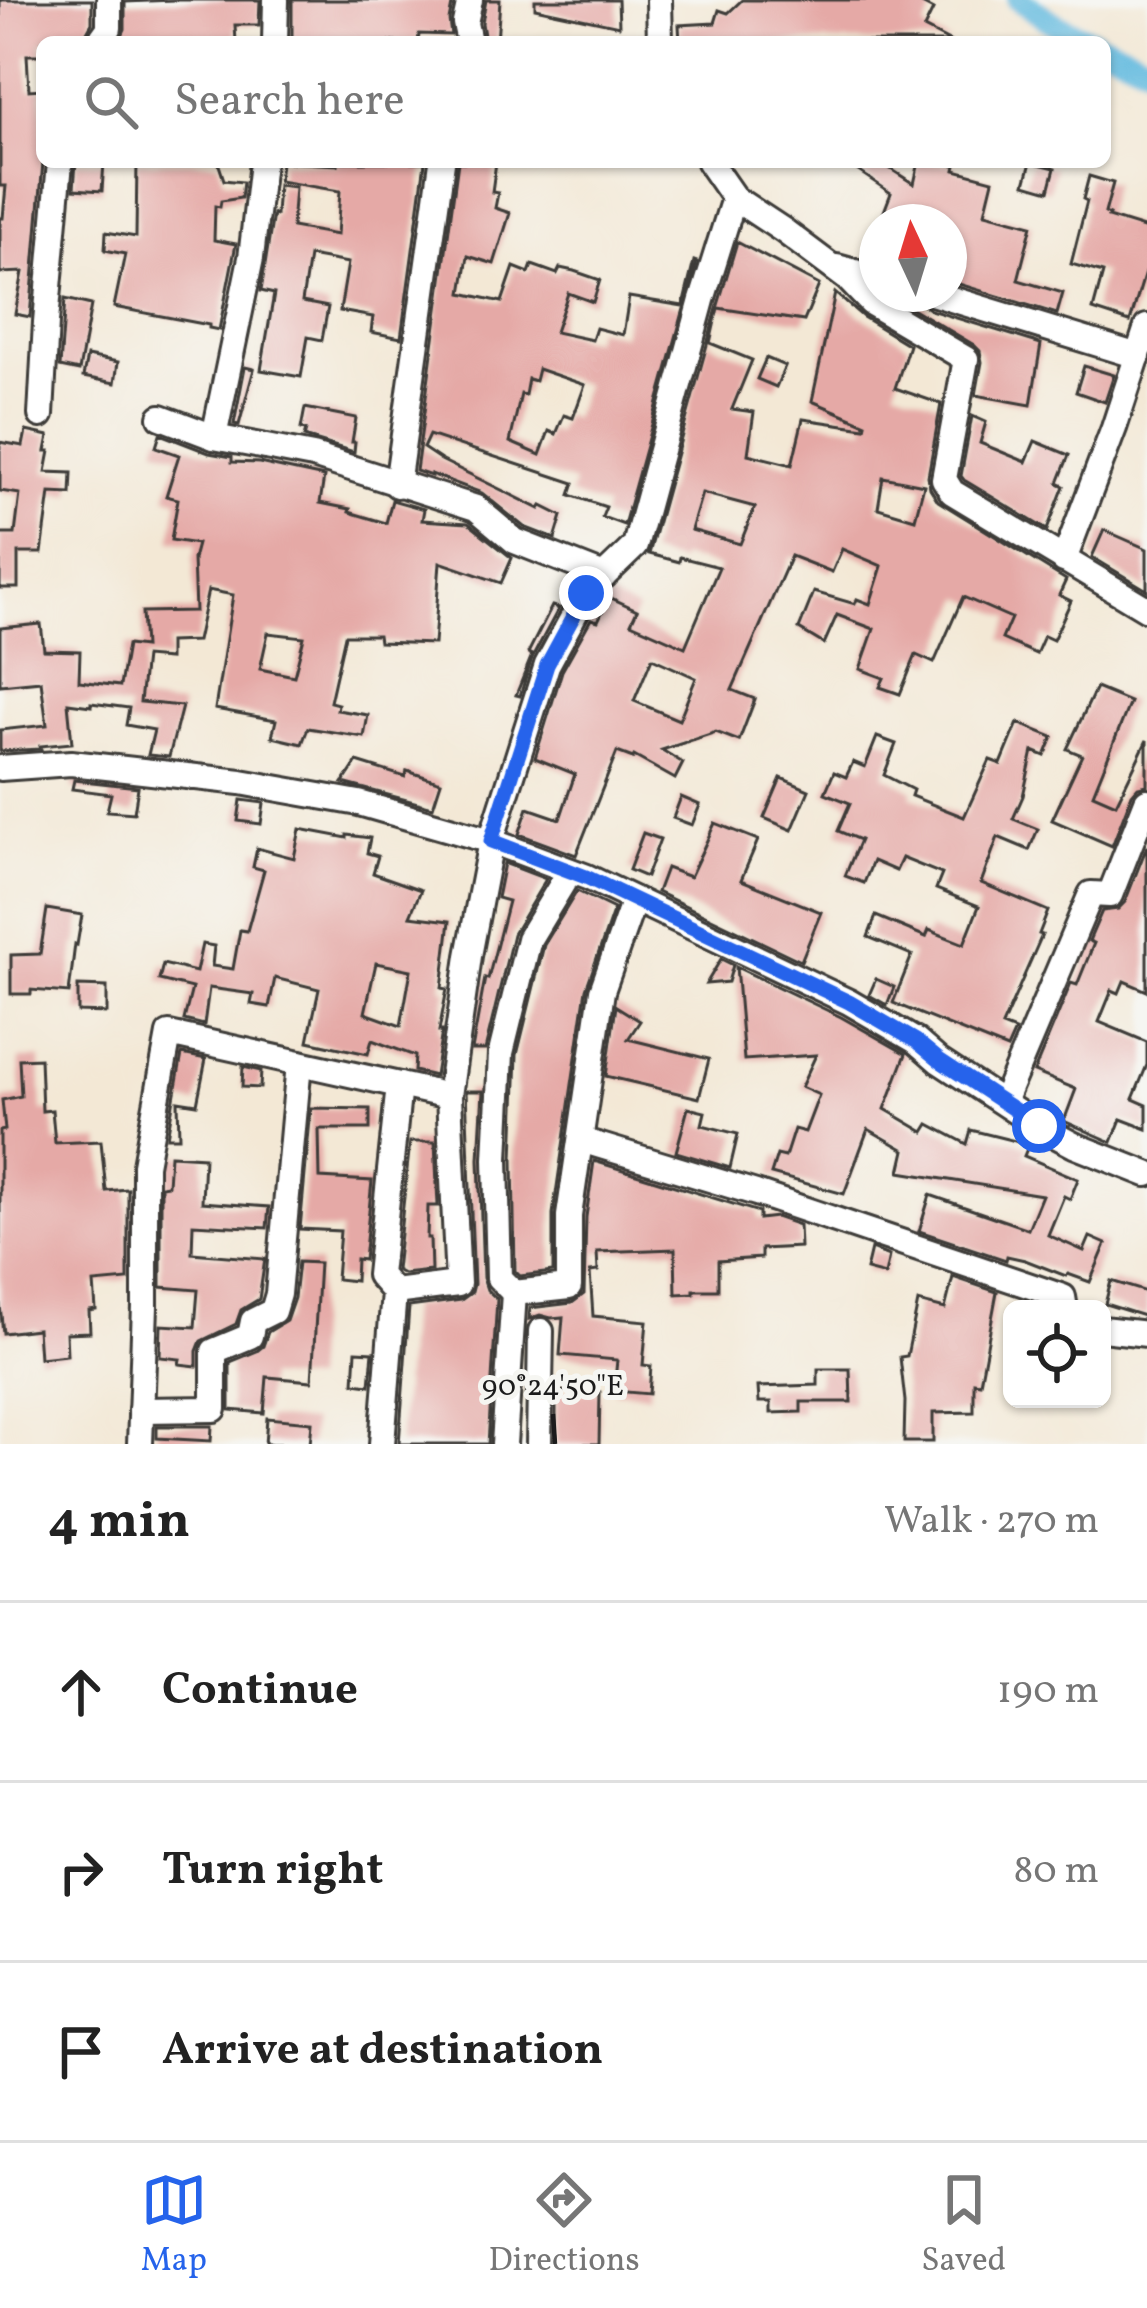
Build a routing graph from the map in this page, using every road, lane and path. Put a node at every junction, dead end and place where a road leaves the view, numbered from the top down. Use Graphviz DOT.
graph roads {
  1 [pos="109,0"];
  2 [pos="276,0"];
  3 [pos="470,0"];
  4 [pos="659,0"];
  5 [pos="104,36"];
  6 [pos="275,36"];
  7 [pos="468,36"];
  8 [pos="660,36"];
  9 [pos="59,168"];
  10 [pos="261,168"];
  11 [pos="441,168"];
  12 [pos="713,168"];
  13 [pos="734,198"];
  14 [pos="829,266"];
  15 [pos="859,274"];
  16 [pos="967,304"];
  17 [pos="1147,327"];
  18 [pos="1138,356"];
  19 [pos="41,416"];
  20 [pos="160,416"];
  21 [pos="214,437"];
  22 [pos="397,484"];
  23 [pos="1064,560"];
  24 [pos="604,576"];
  25 [pos="1147,609"];
  26 [pos="0,768"];
  27 [pos="1147,801"];
  28 [pos="491,841"];
  29 [pos="570,871"];
  30 [pos="634,900"];
  31 [pos="299,1063"];
  32 [pos="399,1085"];
  33 [pos="448,1096"];
  34 [pos="1004,1102"];
  35 [pos="581,1140"];
  36 [pos="1147,1174"];
  37 [pos="394,1292"];
  38 [pos="514,1293"];
  39 [pos="1064,1300"];
  40 [pos="1111,1330"];
  41 [pos="541,1331"];
  42 [pos="1147,1334"];
  43 [pos="141,1410"];
  44 [pos="140,1444"];
  45 [pos="382,1444"];
  46 [pos="504,1444"];
  47 [pos="538,1444"];
  1 -- 5 [label="street"];
  2 -- 6 [label="street"];
  3 -- 7 [label="street"];
  4 -- 8 [label="street"];
  9 -- 19 [label="street"];
  10 -- 21 [label="street"];
  11 -- 22 [label="street"];
  12 -- 13 [label="street"];
  13 -- 14 [label="street"];
  13 -- 24 [label="street"];
  14 -- 15 [label="street"];
  14 -- 23 [label="street"];
  16 -- 18 [label="street"];
  17 -- 18 [label="street"];
  18 -- 23 [label="street"];
  20 -- 21 [label="street"];
  21 -- 22 [label="street"];
  22 -- 24 [label="street"];
  23 -- 25 [label="street"];
  24 -- 28 [label="street"];
  26 -- 28 [label="street"];
  27 -- 34 [label="street"];
  28 -- 29 [label="street"];
  28 -- 33 [label="street"];
  29 -- 30 [label="street"];
  29 -- 38 [label="street"];
  30 -- 34 [label="street"];
  30 -- 35 [label="street"];
  31 -- 32 [label="street"];
  31 -- 43 [label="street"];
  31 -- 43 [label="street"];
  32 -- 33 [label="street"];
  32 -- 37 [label="street"];
  33 -- 37 [label="street"];
  34 -- 36 [label="street"];
  35 -- 38 [label="street"];
  35 -- 39 [label="street"];
  37 -- 45 [label="street"];
  38 -- 46 [label="street"];
  40 -- 42 [label="street"];
  41 -- 47 [label="street"];
  43 -- 44 [label="street"];
}
